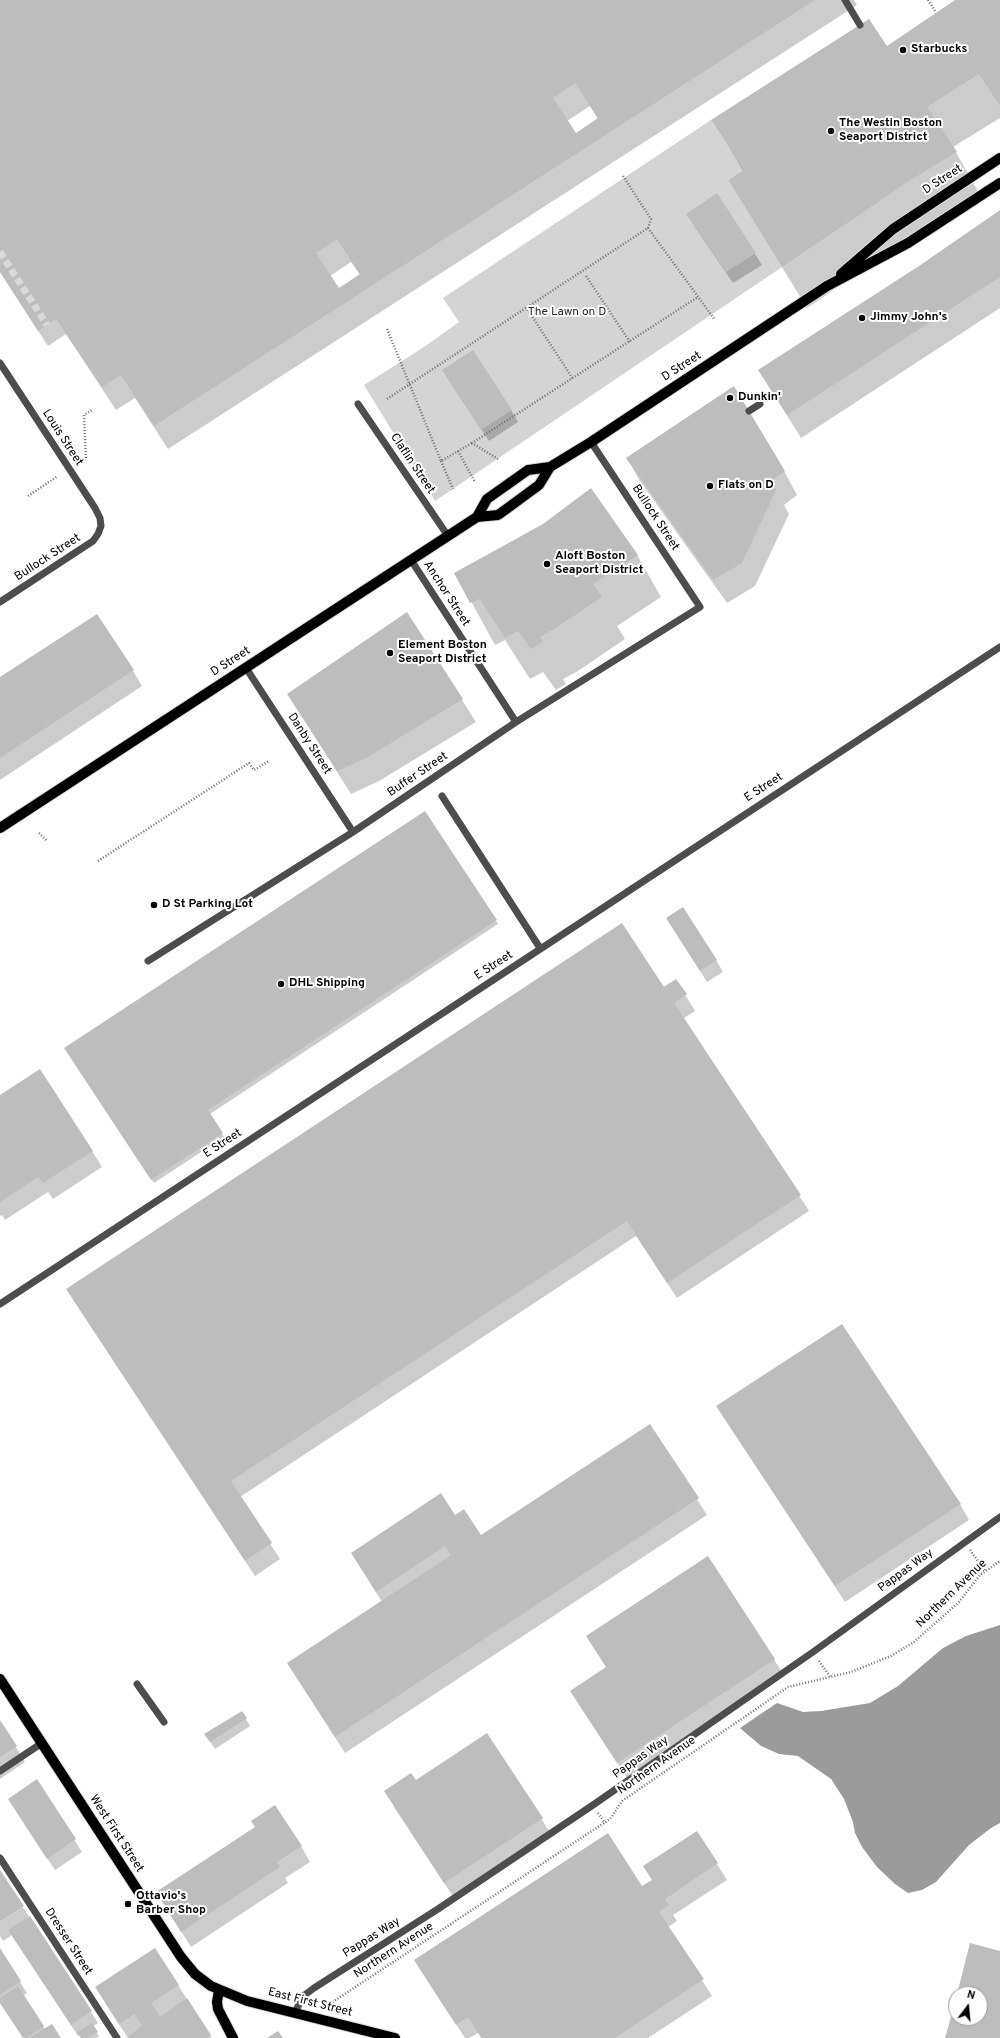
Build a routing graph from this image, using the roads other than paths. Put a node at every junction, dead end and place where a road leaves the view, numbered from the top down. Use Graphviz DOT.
graph roads {
  1 [pos="844,0"];
  2 [pos="860,25"];
  3 [pos="1000,158"];
  4 [pos="1000,183"];
  5 [pos="827,286"];
  6 [pos="0,363"];
  7 [pos="358,404"];
  8 [pos="760,404"];
  9 [pos="749,411"];
  10 [pos="591,442"];
  11 [pos="550,467"];
  12 [pos="477,517"];
  13 [pos="101,526"];
  14 [pos="448,536"];
  15 [pos="411,560"];
  16 [pos="0,602"];
  17 [pos="700,607"];
  18 [pos="1000,648"];
  19 [pos="246,668"];
  20 [pos="516,722"];
  21 [pos="442,796"];
  22 [pos="0,828"];
  23 [pos="353,832"];
  24 [pos="540,948"];
  25 [pos="148,962"];
  26 [pos="0,1304"];
  27 [pos="1000,1517"];
  28 [pos="0,1679"];
  29 [pos="137,1684"];
  30 [pos="164,1722"];
  31 [pos="42,1743"];
  32 [pos="0,1771"];
  33 [pos="0,1858"];
  34 [pos="219,1990"];
  35 [pos="295,2013"];
  36 [pos="117,2038"];
  37 [pos="233,2038"];
  38 [pos="395,2038"];
  1 -- 2 [label="street, bridge"];
  3 -- 5 [label="main road, D Street"];
  4 -- 5 [label="main road, D Street"];
  5 -- 10 [label="main road, D Street"];
  6 -- 13 [label="street, Louis Street"];
  7 -- 14 [label="street, Claflin Street"];
  8 -- 9 [label="street"];
  10 -- 11 [label="main road, D Street"];
  10 -- 17 [label="street, Bullock Street"];
  11 -- 12 [label="main road, D Street"];
  11 -- 12 [label="main road, D Street"];
  12 -- 14 [label="main road, D Street"];
  13 -- 16 [label="street, Bullock Street"];
  14 -- 15 [label="main road, D Street"];
  15 -- 19 [label="main road, D Street"];
  15 -- 20 [label="street, Anchor Street"];
  17 -- 20 [label="street, Buffer Street"];
  18 -- 24 [label="street, E Street"];
  19 -- 22 [label="main road, D Street"];
  19 -- 23 [label="street, Danby Street"];
  20 -- 23 [label="street, Buffer Street"];
  21 -- 24 [label="street"];
  23 -- 25 [label="street, Buffer Street"];
  24 -- 26 [label="street, E Street"];
  27 -- 35 [label="street, Pappas Way"];
  28 -- 31 [label="main road, West First Street"];
  29 -- 30 [label="street"];
  31 -- 32 [label="street"];
  31 -- 34 [label="main road, West First Street"];
  33 -- 36 [label="street, Dresser Street"];
  34 -- 35 [label="main road, East First Street"];
  34 -- 37 [label="main road"];
  35 -- 38 [label="main road, East First Street"];
}
